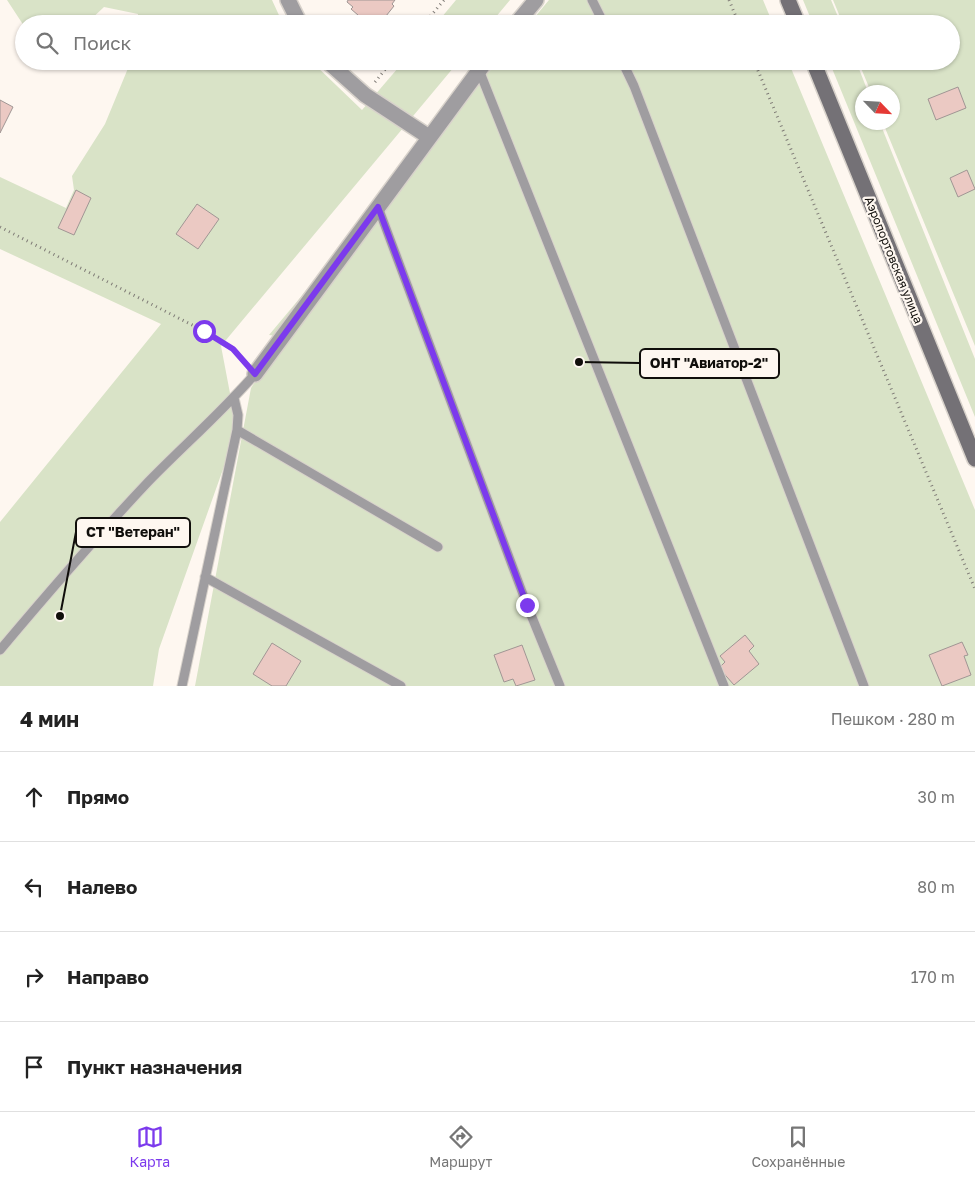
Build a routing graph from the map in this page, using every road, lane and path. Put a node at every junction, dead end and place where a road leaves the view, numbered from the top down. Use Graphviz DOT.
graph roads {
  1 [pos="288,0"];
  2 [pos="444,0"];
  3 [pos="536,0"];
  4 [pos="592,0"];
  5 [pos="729,0"];
  6 [pos="788,0"];
  7 [pos="296,15"];
  8 [pos="432,15"];
  9 [pos="524,15"];
  10 [pos="600,15"];
  11 [pos="735,15"];
  12 [pos="794,15"];
  13 [pos="337,70"];
  14 [pos="385,70"];
  15 [pos="479,70"];
  16 [pos="484,70"];
  17 [pos="626,70"];
  18 [pos="758,70"];
  19 [pos="817,70"];
  20 [pos="365,95"];
  21 [pos="429,137"];
  22 [pos="378,207"];
  23 [pos="0,227"];
  24 [pos="255,374"];
  25 [pos="234,398"];
  26 [pos="237,430"];
  27 [pos="975,459"];
  28 [pos="438,547"];
  29 [pos="205,578"];
  30 [pos="975,589"];
  31 [pos="0,650"];
  32 [pos="182,686"];
  33 [pos="401,686"];
  34 [pos="560,686"];
  35 [pos="724,686"];
  36 [pos="864,686"];
  1 -- 7 [label="street"];
  2 -- 8 [label="path"];
  3 -- 9 [label="street"];
  4 -- 10 [label="lane"];
  5 -- 11 [label="path"];
  6 -- 12 [label="street"];
  13 -- 20 [label="street"];
  14 -- 20 [label="path"];
  15 -- 21 [label="street"];
  16 -- 35 [label="lane"];
  17 -- 36 [label="lane"];
  18 -- 30 [label="path"];
  19 -- 27 [label="street, Аэропортовская улица"];
  20 -- 21 [label="street"];
  21 -- 22 [label="street"];
  22 -- 24 [label="street"];
  22 -- 34 [label="lane"];
  23 -- 24 [label="path"];
  24 -- 25 [label="lane"];
  25 -- 26 [label="lane"];
  25 -- 31 [label="lane"];
  26 -- 28 [label="lane"];
  26 -- 29 [label="lane"];
  29 -- 32 [label="lane"];
  29 -- 33 [label="lane"];
}
